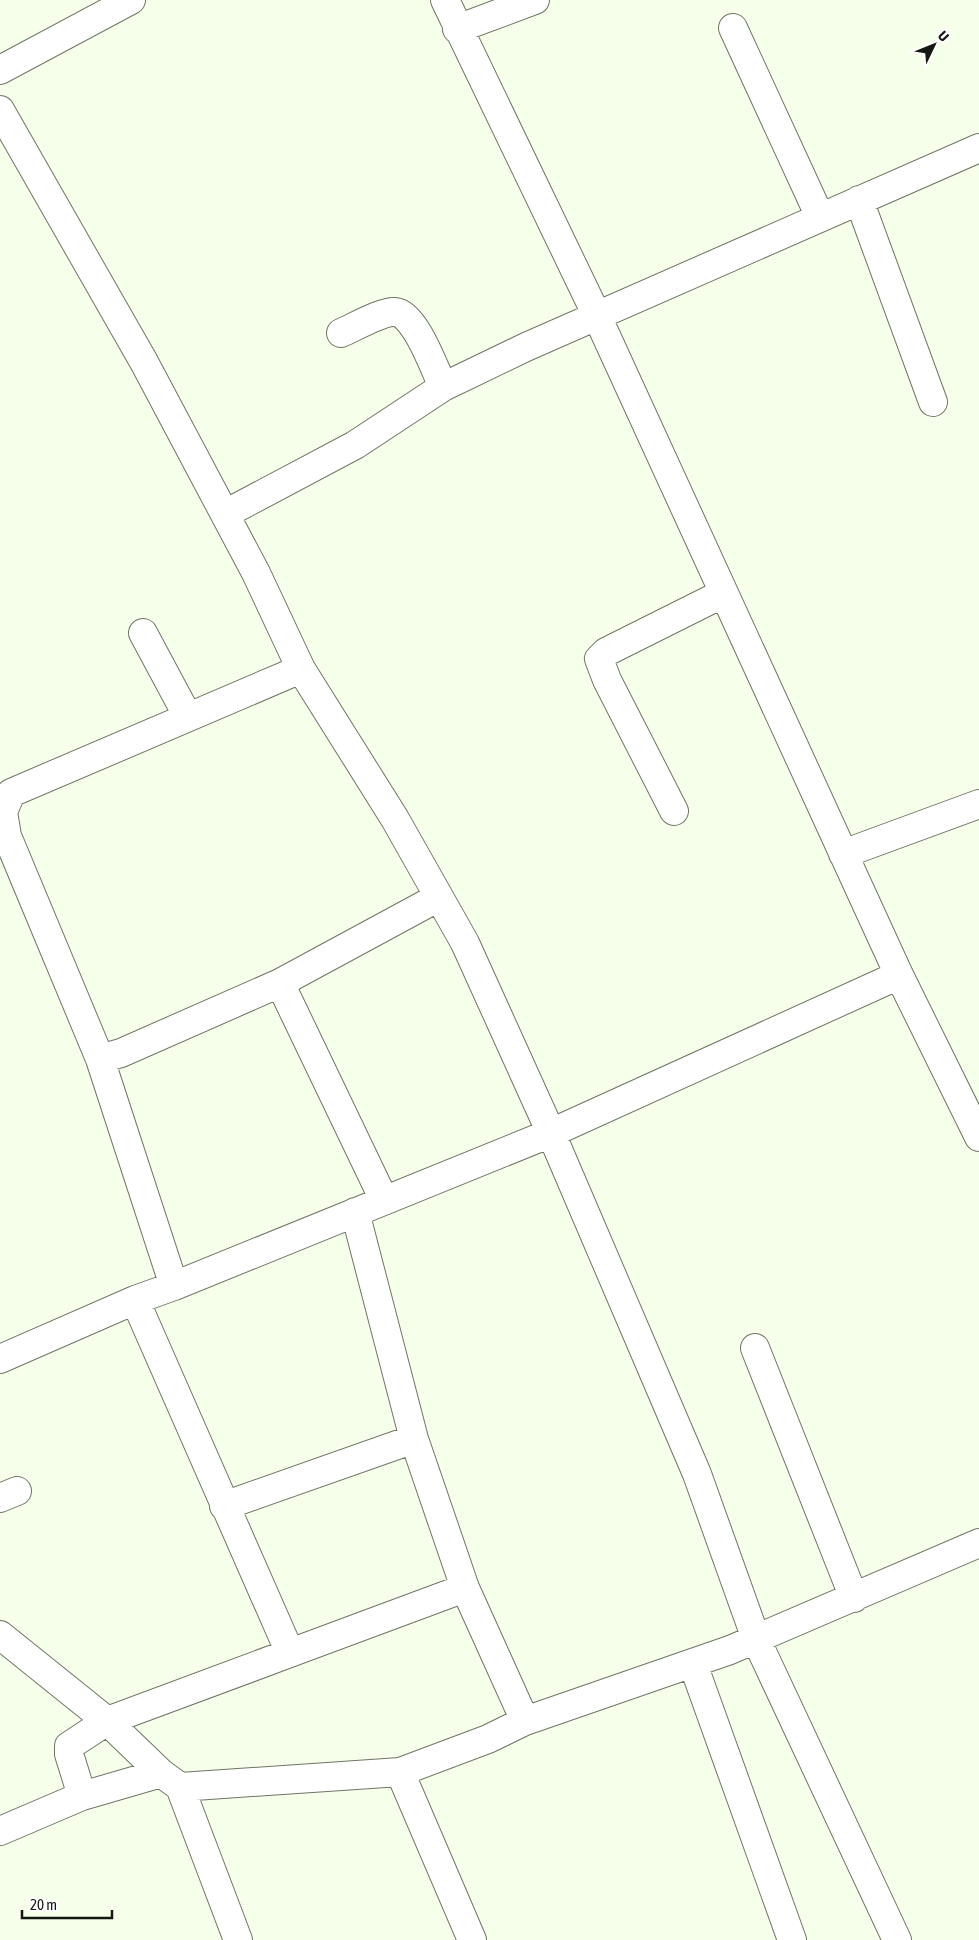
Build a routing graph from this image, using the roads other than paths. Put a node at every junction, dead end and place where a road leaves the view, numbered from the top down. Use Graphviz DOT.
graph roads {
  1 [pos="131,0"];
  2 [pos="444,0"];
  3 [pos="535,0"];
  4 [pos="733,28"];
  5 [pos="457,29"];
  6 [pos="0,70"];
  7 [pos="0,110"];
  8 [pos="979,148"];
  9 [pos="859,200"];
  10 [pos="820,217"];
  11 [pos="597,316"];
  12 [pos="341,333"];
  13 [pos="443,387"];
  14 [pos="933,402"];
  15 [pos="225,514"];
  16 [pos="724,593"];
  17 [pos="143,632"];
  18 [pos="301,669"];
  19 [pos="188,717"];
  20 [pos="979,804"];
  21 [pos="674,811"];
  22 [pos="844,854"];
  23 [pos="439,897"];
  24 [pos="899,975"];
  25 [pos="280,983"];
  26 [pos="100,1059"];
  27 [pos="976,1122"];
  28 [pos="551,1133"];
  29 [pos="384,1200"];
  30 [pos="355,1212"];
  31 [pos="174,1286"];
  32 [pos="135,1300"];
  33 [pos="754,1348"];
  34 [pos="0,1360"];
  35 [pos="414,1439"];
  36 [pos="224,1506"];
  37 [pos="979,1543"];
  38 [pos="465,1588"];
  39 [pos="854,1598"];
  40 [pos="0,1635"];
  41 [pos="756,1639"];
  42 [pos="290,1653"];
  43 [pos="692,1664"];
  44 [pos="107,1721"];
  45 [pos="525,1721"];
  46 [pos="400,1772"];
  47 [pos="171,1780"];
  48 [pos="82,1796"];
  49 [pos="0,1831"];
  50 [pos="238,1940"];
  51 [pos="472,1940"];
  52 [pos="792,1940"];
  53 [pos="897,1940"];
  1 -- 6 [label="street"];
  2 -- 5 [label="street"];
  3 -- 5 [label="street"];
  4 -- 10 [label="street"];
  5 -- 11 [label="street"];
  7 -- 15 [label="street"];
  8 -- 9 [label="street"];
  9 -- 10 [label="street"];
  9 -- 14 [label="street"];
  10 -- 11 [label="street"];
  11 -- 13 [label="street"];
  11 -- 16 [label="street"];
  12 -- 13 [label="street"];
  13 -- 15 [label="street"];
  15 -- 18 [label="street"];
  16 -- 21 [label="street"];
  16 -- 22 [label="street"];
  17 -- 19 [label="street"];
  18 -- 19 [label="street"];
  18 -- 23 [label="street"];
  19 -- 26 [label="street"];
  20 -- 22 [label="street"];
  22 -- 24 [label="street"];
  23 -- 25 [label="street"];
  23 -- 28 [label="street"];
  24 -- 27 [label="street"];
  24 -- 28 [label="street"];
  25 -- 26 [label="street"];
  25 -- 29 [label="street"];
  26 -- 31 [label="street"];
  28 -- 29 [label="street"];
  28 -- 41 [label="street"];
  29 -- 30 [label="street"];
  30 -- 31 [label="street"];
  30 -- 35 [label="street"];
  31 -- 32 [label="street"];
  32 -- 34 [label="street"];
  32 -- 36 [label="street"];
  33 -- 39 [label="street"];
  35 -- 36 [label="street"];
  35 -- 38 [label="street"];
  36 -- 42 [label="street"];
  37 -- 39 [label="street"];
  38 -- 42 [label="street"];
  38 -- 45 [label="street"];
  39 -- 41 [label="street"];
  40 -- 44 [label="street"];
  41 -- 43 [label="street"];
  41 -- 53 [label="street"];
  42 -- 44 [label="street"];
  43 -- 45 [label="street"];
  43 -- 52 [label="street"];
  44 -- 47 [label="street"];
  44 -- 48 [label="street"];
  45 -- 46 [label="street"];
  46 -- 47 [label="street"];
  46 -- 51 [label="street"];
  47 -- 48 [label="street"];
  47 -- 50 [label="street"];
  48 -- 49 [label="street"];
}
